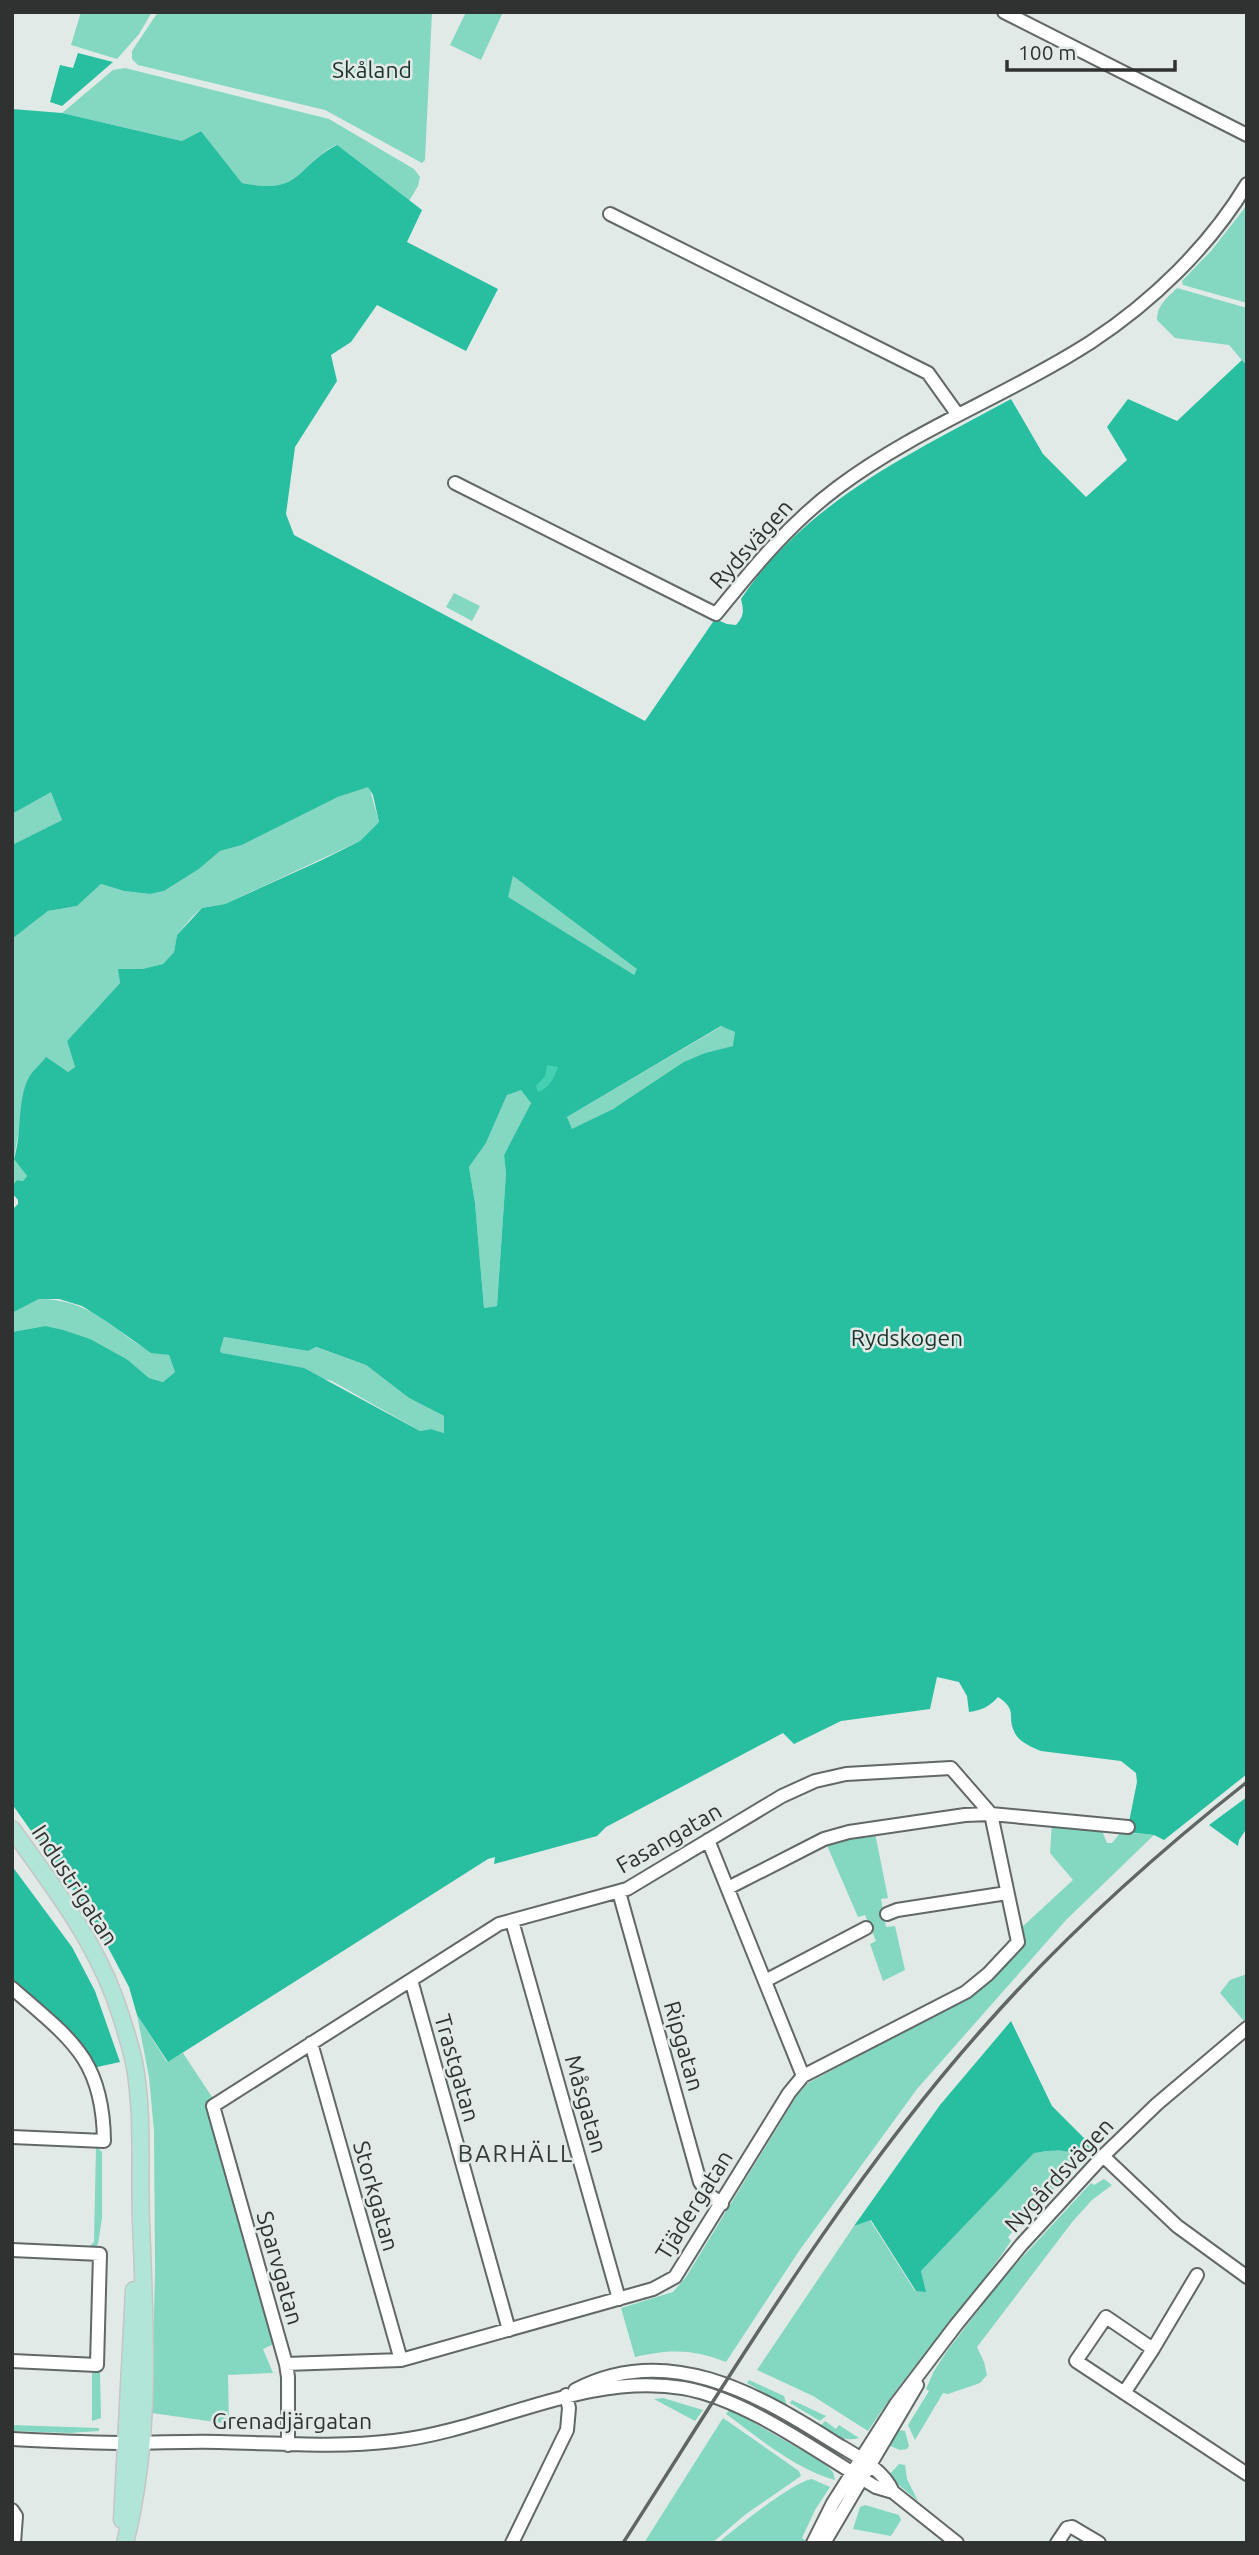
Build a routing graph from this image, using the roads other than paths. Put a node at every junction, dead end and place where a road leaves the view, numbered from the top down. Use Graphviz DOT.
graph roads {
  1 [pos="1004,12"];
  2 [pos="1247,135"];
  3 [pos="1247,184"];
  4 [pos="610,214"];
  5 [pos="958,415"];
  6 [pos="455,483"];
  7 [pos="991,1815"];
  8 [pos="1128,1828"];
  9 [pos="12,1829"];
  10 [pos="708,1840"];
  11 [pos="728,1888"];
  12 [pos="619,1892"];
  13 [pos="1007,1893"];
  14 [pos="887,1914"];
  15 [pos="512,1921"];
  16 [pos="866,1928"];
  17 [pos="411,1980"];
  18 [pos="765,1981"];
  19 [pos="12,1988"];
  20 [pos="1247,2028"];
  21 [pos="311,2043"];
  22 [pos="803,2076"];
  23 [pos="213,2106"];
  24 [pos="12,2137"];
  25 [pos="1103,2156"];
  26 [pos="722,2204"];
  27 [pos="12,2249"];
  28 [pos="1197,2275"];
  29 [pos="1247,2277"];
  30 [pos="619,2299"];
  31 [pos="509,2330"];
  32 [pos="1153,2348"];
  33 [pos="401,2360"];
  34 [pos="12,2361"];
  35 [pos="286,2364"];
  36 [pos="1125,2393"];
  37 [pos="566,2395"];
  38 [pos="12,2438"];
  39 [pos="134,2443"];
  40 [pos="288,2445"];
  41 [pos="865,2462"];
  42 [pos="1247,2474"];
  43 [pos="857,2476"];
  44 [pos="893,2492"];
  45 [pos="12,2510"];
  46 [pos="14,2543"];
  47 [pos="123,2543"];
  48 [pos="512,2543"];
  49 [pos="813,2543"];
  50 [pos="824,2543"];
  51 [pos="957,2543"];
  52 [pos="1056,2543"];
  53 [pos="1099,2543"];
  1 -- 2 [label="street"];
  3 -- 5 [label="street, Rydsvägen"];
  4 -- 5 [label="street"];
  5 -- 6 [label="street, Rydsvägen"];
  7 -- 8 [label="street"];
  7 -- 10 [label="street, Fasangatan"];
  7 -- 11 [label="street"];
  7 -- 13 [label="street, Tjädergatan"];
  9 -- 39 [label="main road, Industrigatan"];
  10 -- 11 [label="street"];
  10 -- 12 [label="street, Fasangatan"];
  11 -- 18 [label="street"];
  12 -- 15 [label="street, Fasangatan"];
  12 -- 26 [label="street, Ripgatan"];
  13 -- 14 [label="street"];
  13 -- 22 [label="street, Tjädergatan"];
  15 -- 17 [label="street, Fasangatan"];
  15 -- 30 [label="street, Måsgatan"];
  16 -- 18 [label="street"];
  17 -- 21 [label="street, Fasangatan"];
  17 -- 31 [label="street, Trastgatan"];
  18 -- 22 [label="street"];
  19 -- 24 [label="street"];
  20 -- 25 [label="street, Nygårdsvägen"];
  21 -- 23 [label="street, Fasangatan"];
  21 -- 33 [label="street, Storkgatan"];
  22 -- 26 [label="street, Tjädergatan"];
  23 -- 35 [label="street, Sparvgatan"];
  25 -- 29 [label="street"];
  25 -- 41 [label="street, Nygårdsvägen"];
  26 -- 30 [label="street, Tjädergatan"];
  27 -- 34 [label="street"];
  28 -- 32 [label="street"];
  30 -- 31 [label="street, Tjädergatan"];
  31 -- 33 [label="street, Tjädergatan"];
  32 -- 36 [label="street"];
  32 -- 36 [label="street"];
  33 -- 35 [label="street, Tjädergatan"];
  35 -- 40 [label="street, Sparvgatan"];
  36 -- 42 [label="street"];
  37 -- 40 [label="street, Grenadjärgatan"];
  37 -- 41 [label="street, Grenadjärgatan"];
  37 -- 43 [label="street, Grenadjärgatan"];
  37 -- 48 [label="street"];
  38 -- 39 [label="street, Grenadjärgatan"];
  39 -- 40 [label="street, Grenadjärgatan"];
  39 -- 47 [label="main road, Industrigatan"];
  41 -- 43 [label="street, Nygårdsvägen"];
  41 -- 44 [label="street, Grenadjärgatan"];
  43 -- 44 [label="street, Grenadjärgatan"];
  43 -- 49 [label="street, Nygårdsvägen"];
  43 -- 50 [label="street, Nygårdsvägen"];
  44 -- 51 [label="street"];
  45 -- 46 [label="street"];
  52 -- 53 [label="street"];
}
